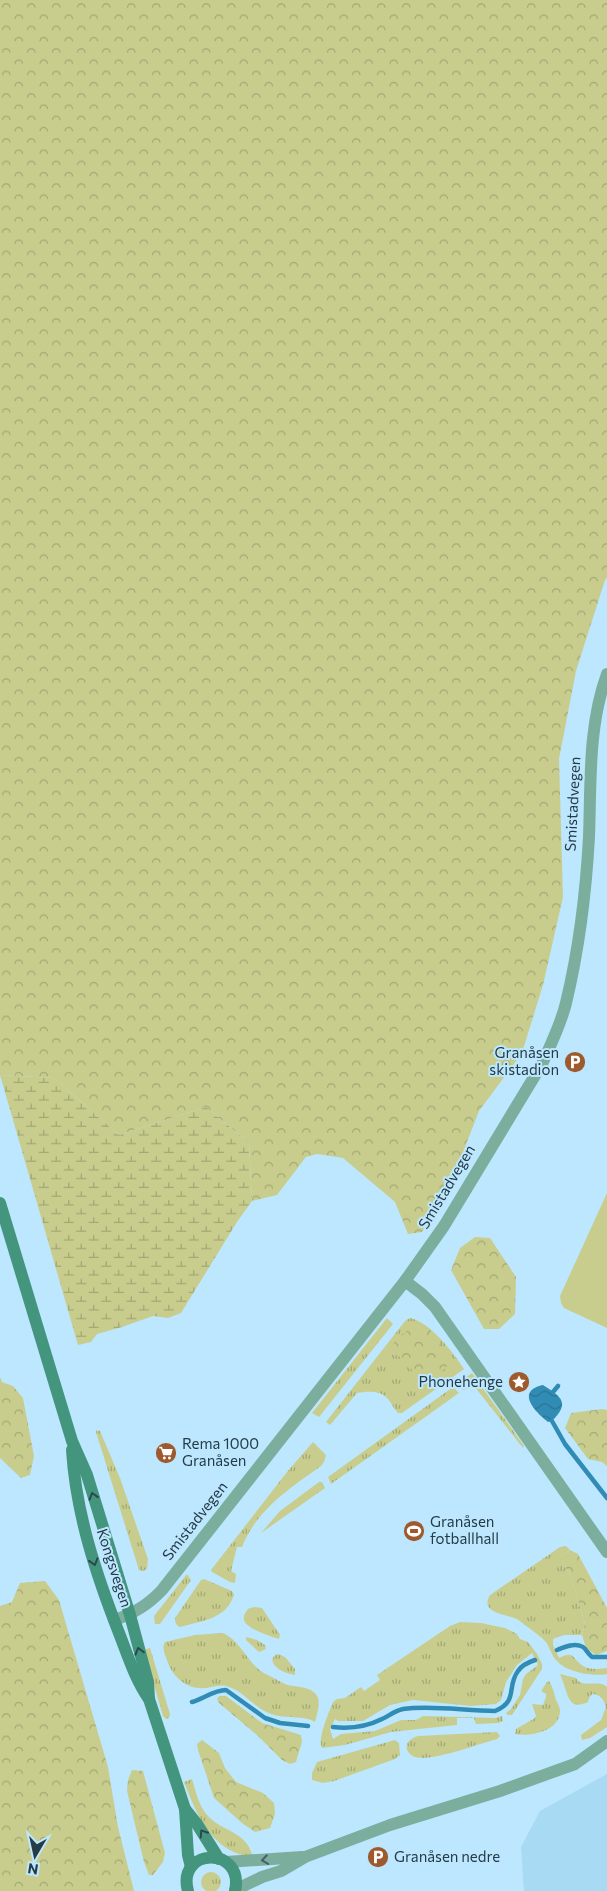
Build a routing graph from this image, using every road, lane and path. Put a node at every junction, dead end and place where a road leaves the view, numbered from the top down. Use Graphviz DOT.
graph roads {
  1 [pos="607,674"];
  2 [pos="0,1203"];
  3 [pos="405,1281"];
  4 [pos="72,1441"];
  5 [pos="607,1552"];
  6 [pos="130,1615"];
  7 [pos="114,1620"];
  8 [pos="149,1699"];
  9 [pos="607,1741"];
  10 [pos="185,1810"];
  11 [pos="304,1857"];
  12 [pos="223,1860"];
  13 [pos="191,1867"];
  14 [pos="188,1891"];
  15 [pos="235,1891"];
  1 -- 3 [label="street, Smistadvegen"];
  2 -- 4 [label="main road, Kongsvegen"];
  3 -- 5 [label="street"];
  3 -- 6 [label="street, Smistadvegen"];
  6 -- 4 [label="main road, Kongsvegen, one-way"];
  4 -- 7 [label="main road, Kongsvegen, one-way"];
  6 -- 7 [label="street, Smistadvegen"];
  8 -- 6 [label="main road, Kongsvegen, one-way"];
  7 -- 8 [label="main road, Kongsvegen"];
  8 -- 10 [label="main road, Kongsvegen"];
  9 -- 11 [label="street"];
  12 -- 10 [label="main road, Kongsvegen, one-way"];
  10 -- 13 [label="main road, Kongsvegen"];
  11 -- 12 [label="street, one-way"];
  11 -- 15 [label="street"];
  12 -- 13 [label="main road"];
  12 -- 15 [label="main road, Kongsvegen"];
  13 -- 14 [label="main road, Kongsvegen"];
}
